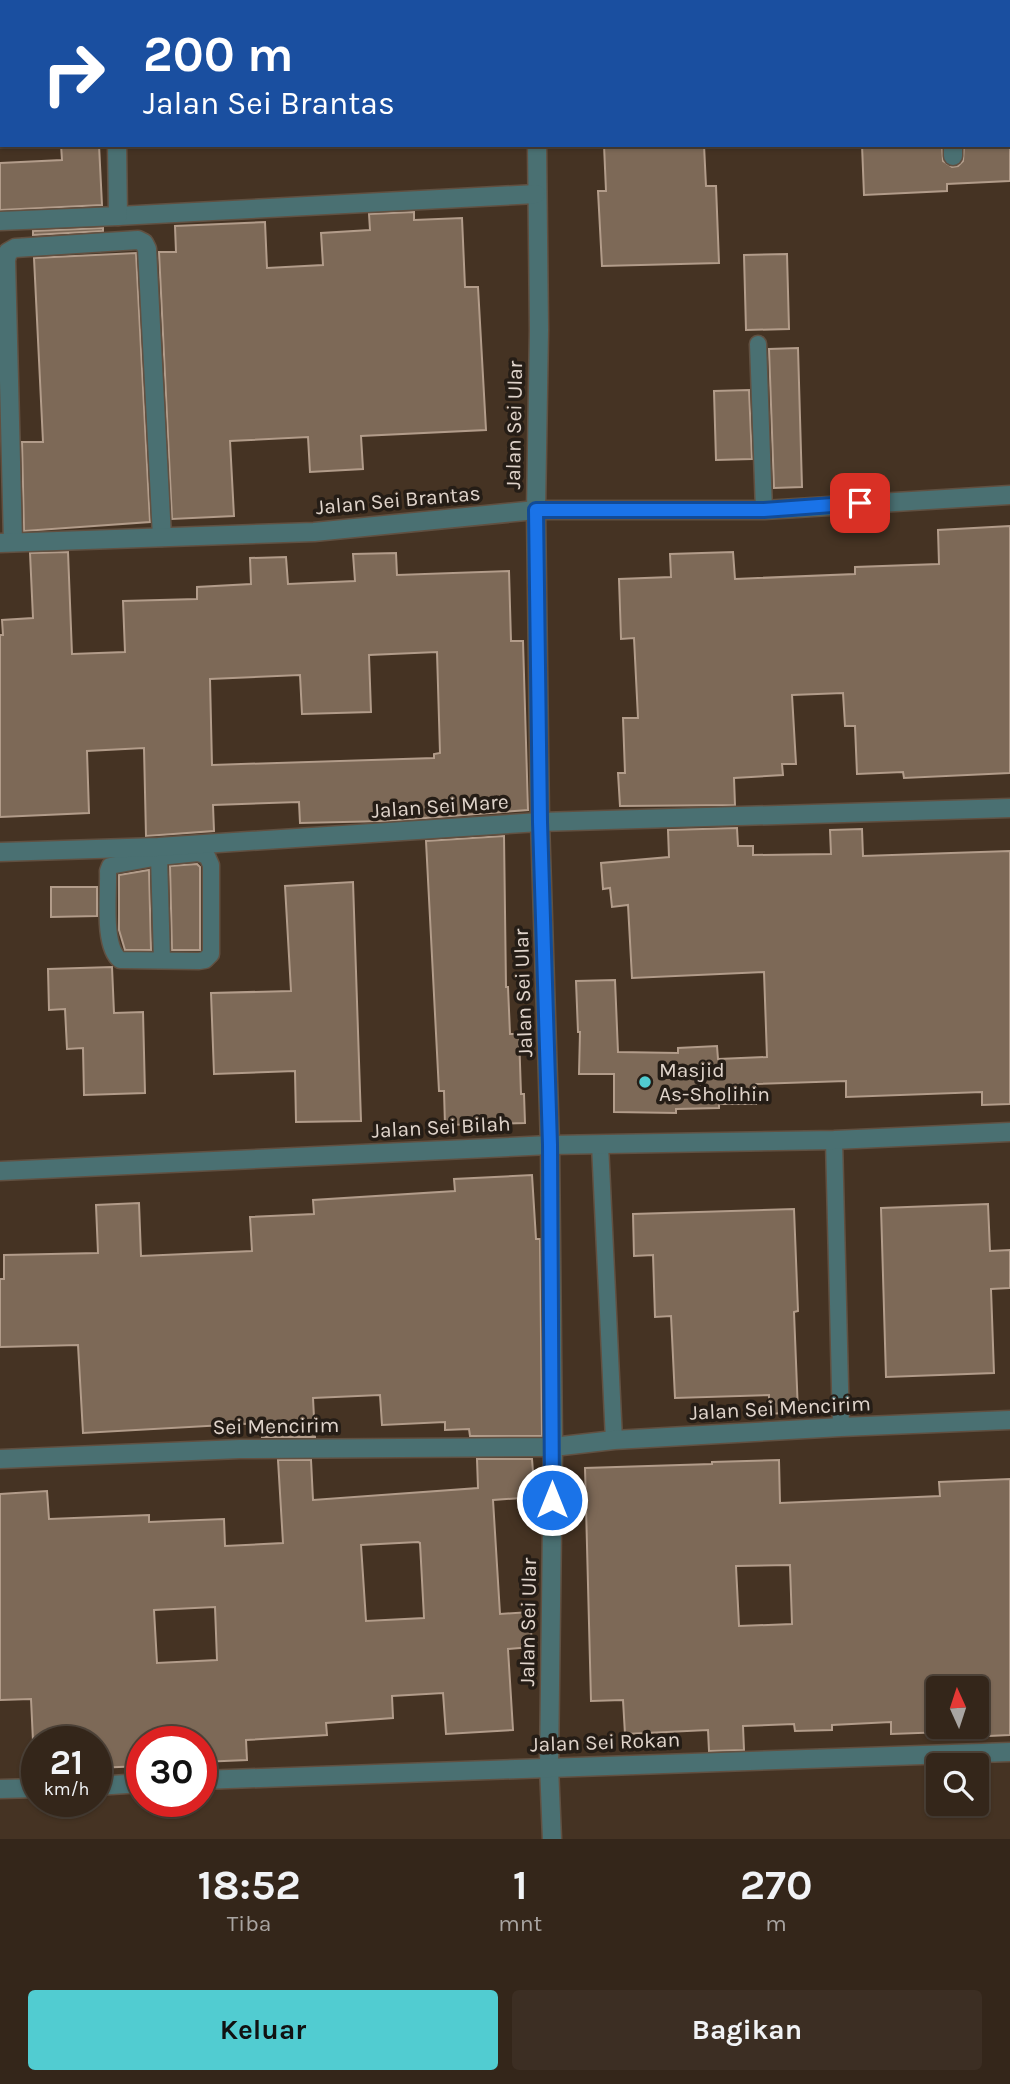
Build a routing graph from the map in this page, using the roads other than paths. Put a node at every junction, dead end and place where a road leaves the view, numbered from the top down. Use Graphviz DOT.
graph roads {
  1 [pos="117,147"];
  2 [pos="537,147"];
  3 [pos="536,194"];
  4 [pos="118,216"];
  5 [pos="0,221"];
  6 [pos="758,344"];
  7 [pos="1010,495"];
  8 [pos="536,510"];
  9 [pos="764,510"];
  10 [pos="162,537"];
  11 [pos="6,542"];
  12 [pos="1010,808"];
  13 [pos="540,822"];
  14 [pos="0,852"];
  15 [pos="158,852"];
  16 [pos="162,960"];
  17 [pos="1010,1132"];
  18 [pos="834,1140"];
  19 [pos="600,1144"];
  20 [pos="550,1145"];
  21 [pos="0,1171"];
  22 [pos="1010,1420"];
  23 [pos="841,1427"];
  24 [pos="614,1440"];
  25 [pos="553,1447"];
  26 [pos="0,1459"];
  27 [pos="1010,1752"];
  28 [pos="549,1766"];
  29 [pos="217,1779"];
  30 [pos="21,1789"];
  31 [pos="0,1790"];
  32 [pos="552,1839"];
  1 -- 4 [label="street"];
  2 -- 3 [label="street, Jalan Sei Ular"];
  3 -- 4 [label="street"];
  3 -- 8 [label="street, Jalan Sei Ular"];
  4 -- 5 [label="street"];
  6 -- 9 [label="lane"];
  7 -- 9 [label="street, Jalan Sei Brantas"];
  8 -- 9 [label="street, Jalan Sei Brantas"];
  8 -- 10 [label="street, Jalan Sei Brantas"];
  8 -- 13 [label="street, Jalan Sei Ular"];
  10 -- 11 [label="street, Jalan Sei Brantas"];
  10 -- 11 [label="street"];
  12 -- 13 [label="street, Jalan Sei Mare"];
  13 -- 15 [label="street, Jalan Sei Mare"];
  13 -- 20 [label="street, Jalan Sei Ular"];
  14 -- 15 [label="street, Jalan Sei Mare"];
  15 -- 16 [label="lane"];
  15 -- 16 [label="lane"];
  15 -- 16 [label="lane"];
  17 -- 18 [label="street, Jalan Sei Bilah"];
  18 -- 19 [label="street, Jalan Sei Bilah"];
  18 -- 23 [label="lane"];
  19 -- 20 [label="street, Jalan Sei Bilah"];
  19 -- 24 [label="lane"];
  20 -- 21 [label="street, Jalan Sei Bilah"];
  20 -- 25 [label="street, Jalan Sei Ular"];
  22 -- 23 [label="street, Jalan Sei Mencirim"];
  23 -- 24 [label="street, Jalan Sei Mencirim"];
  24 -- 25 [label="street, Jalan Sei Mencirim"];
  25 -- 26 [label="street, Sei Mencirim"];
  25 -- 28 [label="street, Jalan Sei Ular"];
  27 -- 28 [label="street, Jalan Sei Rokan"];
  28 -- 29 [label="street, Jalan Sei Rokan"];
  28 -- 32 [label="street, Jalan Sei Ular"];
  30 -- 31 [label="street"];
}
